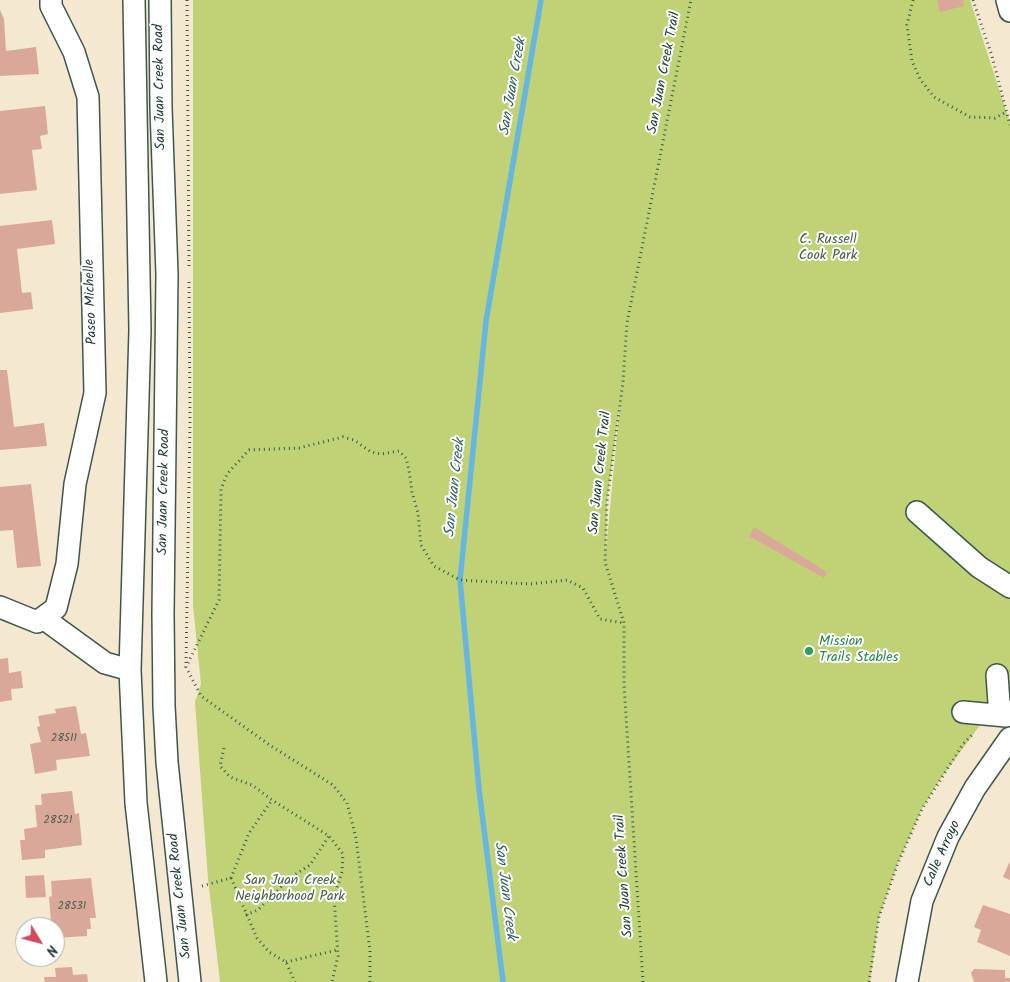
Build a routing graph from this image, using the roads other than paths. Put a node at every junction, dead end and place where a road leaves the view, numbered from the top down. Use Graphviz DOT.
graph roads {
  1 [pos="51,0"];
  2 [pos="134,0"];
  3 [pos="160,0"];
  4 [pos="1007,0"];
  5 [pos="1010,11"];
  6 [pos="917,512"];
  7 [pos="1010,587"];
  8 [pos="0,607"];
  9 [pos="49,613"];
  10 [pos="130,670"];
  11 [pos="997,675"];
  12 [pos="963,712"];
  13 [pos="1002,717"];
  14 [pos="1010,738"];
  15 [pos="156,982"];
  16 [pos="190,982"];
  17 [pos="907,982"];
  1 -- 9 [label="street, Paseo Michelle"];
  2 -- 10 [label="street, San Juan Creek Road"];
  3 -- 16 [label="street, San Juan Creek Road"];
  4 -- 5 [label="street"];
  6 -- 7 [label="street"];
  8 -- 9 [label="street"];
  9 -- 10 [label="street"];
  10 -- 15 [label="street, San Juan Creek Road"];
  11 -- 13 [label="street"];
  12 -- 13 [label="street"];
  14 -- 17 [label="street, Calle Arroyo"];
}
